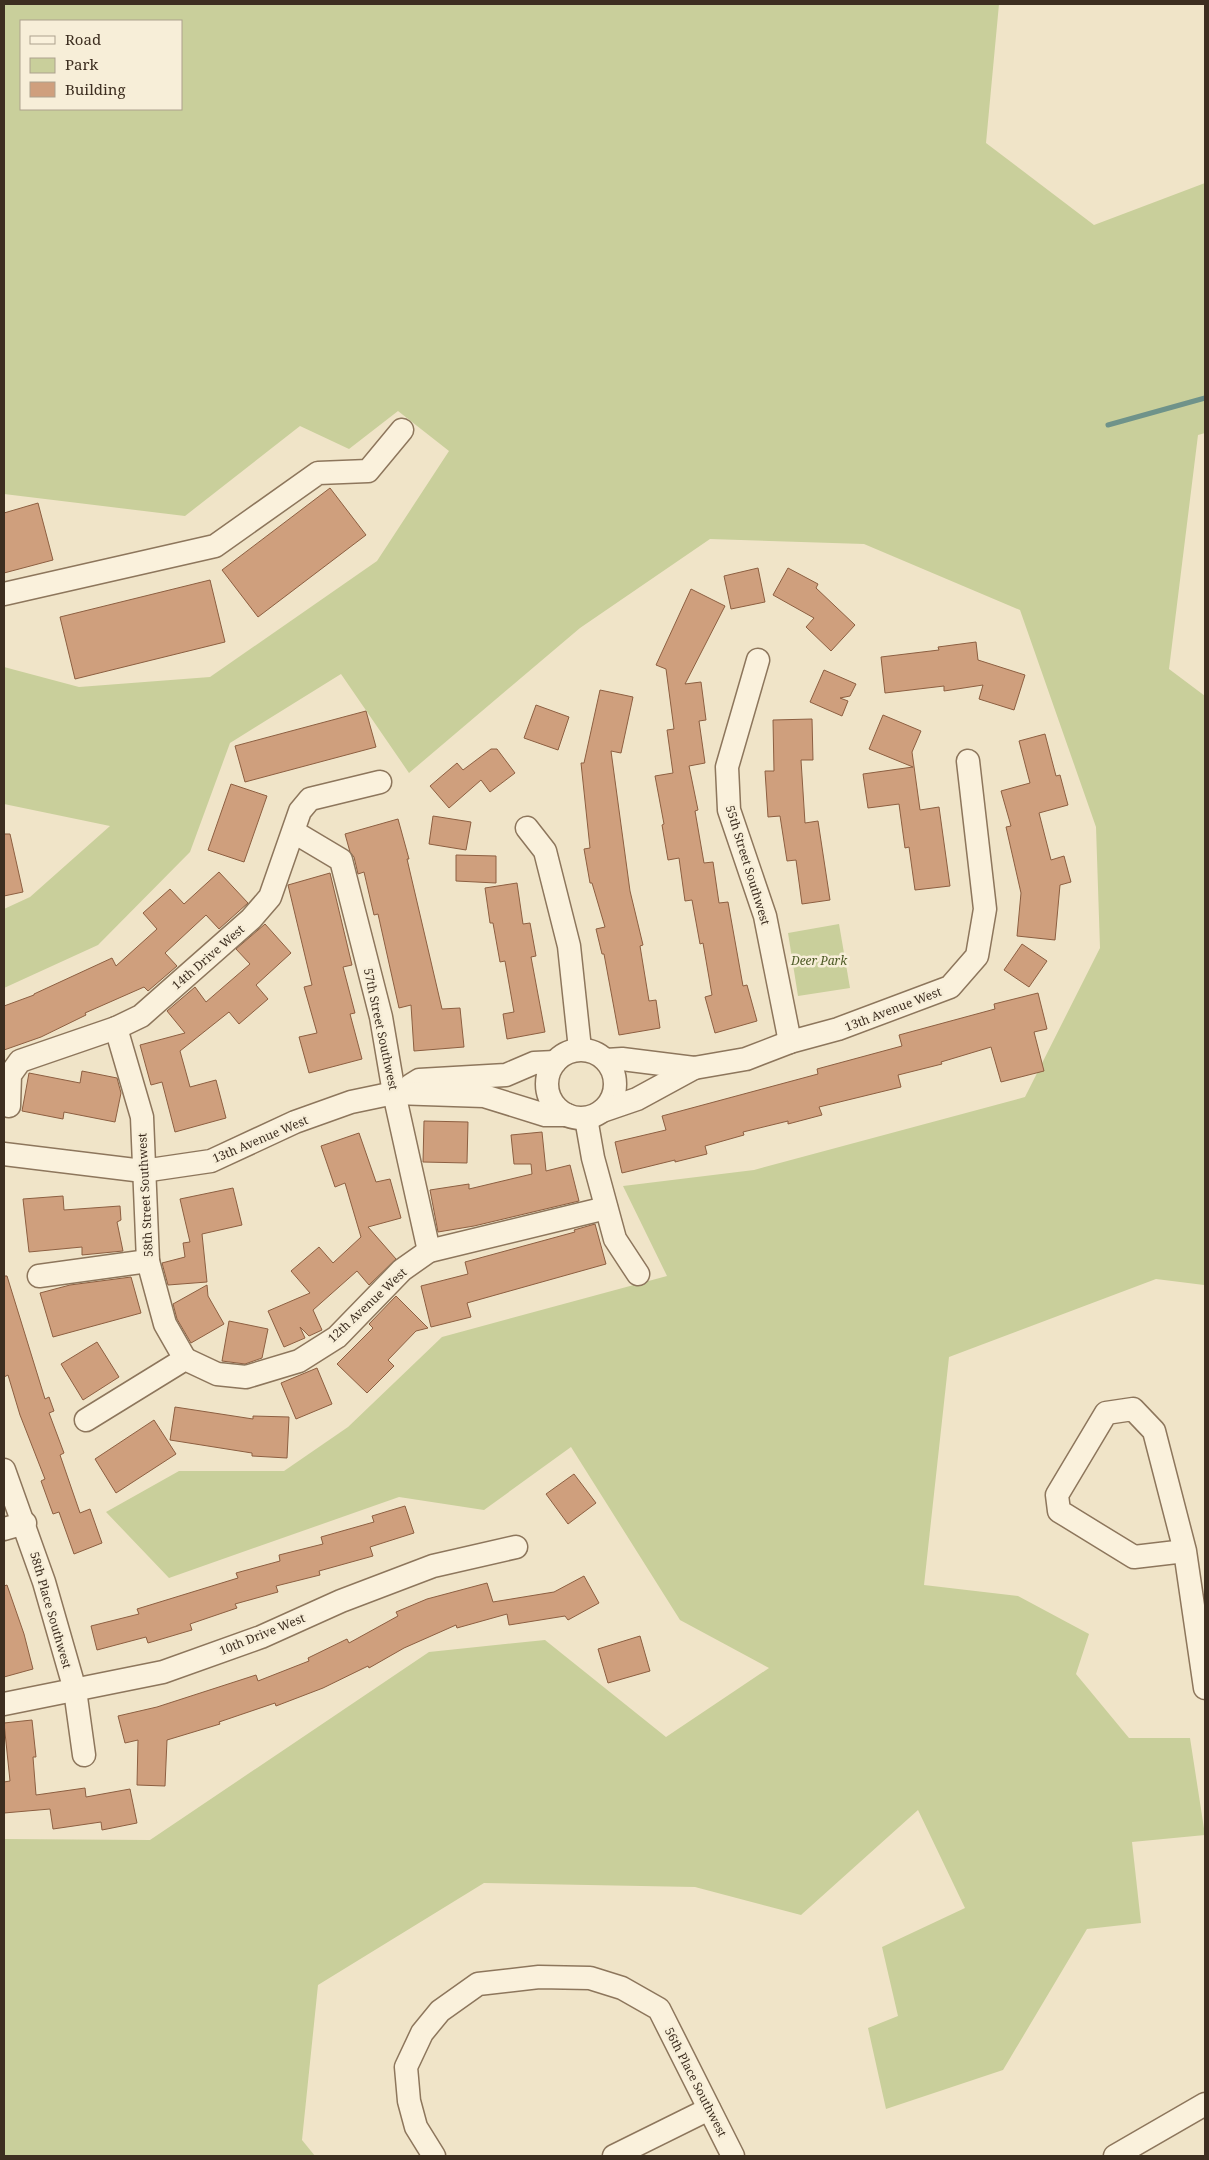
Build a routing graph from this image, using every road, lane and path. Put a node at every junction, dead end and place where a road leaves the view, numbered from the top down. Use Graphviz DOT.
graph roads {
  1 [pos="402,430"];
  2 [pos="4,594"];
  3 [pos="758,660"];
  4 [pos="968,761"];
  5 [pos="380,782"];
  6 [pos="527,828"];
  7 [pos="294,832"];
  8 [pos="116,1028"];
  9 [pos="790,1042"];
  10 [pos="580,1049"];
  11 [pos="606,1060"];
  12 [pos="555,1062"];
  13 [pos="694,1068"];
  14 [pos="394,1093"];
  15 [pos="9,1106"];
  16 [pos="585,1115"];
  17 [pos="4,1154"];
  18 [pos="143,1171"];
  19 [pos="606,1208"];
  20 [pos="429,1251"];
  21 [pos="148,1261"];
  22 [pos="638,1274"];
  23 [pos="39,1276"];
  24 [pos="185,1359"];
  25 [pos="86,1420"];
  26 [pos="4,1470"];
  27 [pos="14,1526"];
  28 [pos="516,1547"];
  29 [pos="1185,1551"];
  30 [pos="1205,1688"];
  31 [pos="75,1690"];
  32 [pos="4,1704"];
  33 [pos="84,1755"];
  34 [pos="1205,2104"];
  35 [pos="709,2109"];
  36 [pos="434,2156"];
  37 [pos="614,2156"];
  38 [pos="733,2156"];
  39 [pos="1115,2156"];
  1 -- 2 [label="street"];
  3 -- 9 [label="street, 55th Street Southwest"];
  4 -- 9 [label="street, 13th Avenue West"];
  5 -- 7 [label="street, 14th Drive West"];
  6 -- 10 [label="street"];
  7 -- 8 [label="street, 14th Drive West"];
  7 -- 14 [label="street, 57th Street Southwest"];
  8 -- 15 [label="street, 14th Drive West"];
  8 -- 18 [label="street, 58th Street Southwest"];
  9 -- 13 [label="street, 13th Avenue West"];
  10 -- 11 [label="street"];
  10 -- 12 [label="street"];
  11 -- 13 [label="street, 13th Avenue West"];
  11 -- 16 [label="street"];
  12 -- 14 [label="street, 13th Avenue West"];
  12 -- 16 [label="street"];
  13 -- 16 [label="street, 13th Avenue West"];
  14 -- 16 [label="street, 13th Avenue West"];
  14 -- 18 [label="street, 13th Avenue West"];
  14 -- 20 [label="street, 57th Street Southwest"];
  16 -- 19 [label="street"];
  17 -- 18 [label="street, 13th Avenue West"];
  18 -- 21 [label="street, 58th Street Southwest"];
  19 -- 20 [label="street, 12th Avenue West"];
  19 -- 22 [label="street"];
  20 -- 24 [label="street, 12th Avenue West"];
  21 -- 23 [label="street"];
  21 -- 24 [label="street, 58th Street Southwest"];
  24 -- 25 [label="street"];
  26 -- 27 [label="street, 58th Place Southwest"];
  27 -- 31 [label="street, 58th Place Southwest"];
  28 -- 31 [label="street, 10th Drive West"];
  29 -- 29 [label="street"];
  29 -- 30 [label="street"];
  31 -- 32 [label="street, 10th Drive West"];
  31 -- 33 [label="street, 58th Place Southwest"];
  34 -- 39 [label="street"];
  35 -- 36 [label="street, 56th Place Southwest"];
  35 -- 37 [label="street"];
  35 -- 38 [label="street, 56th Place Southwest"];
}
